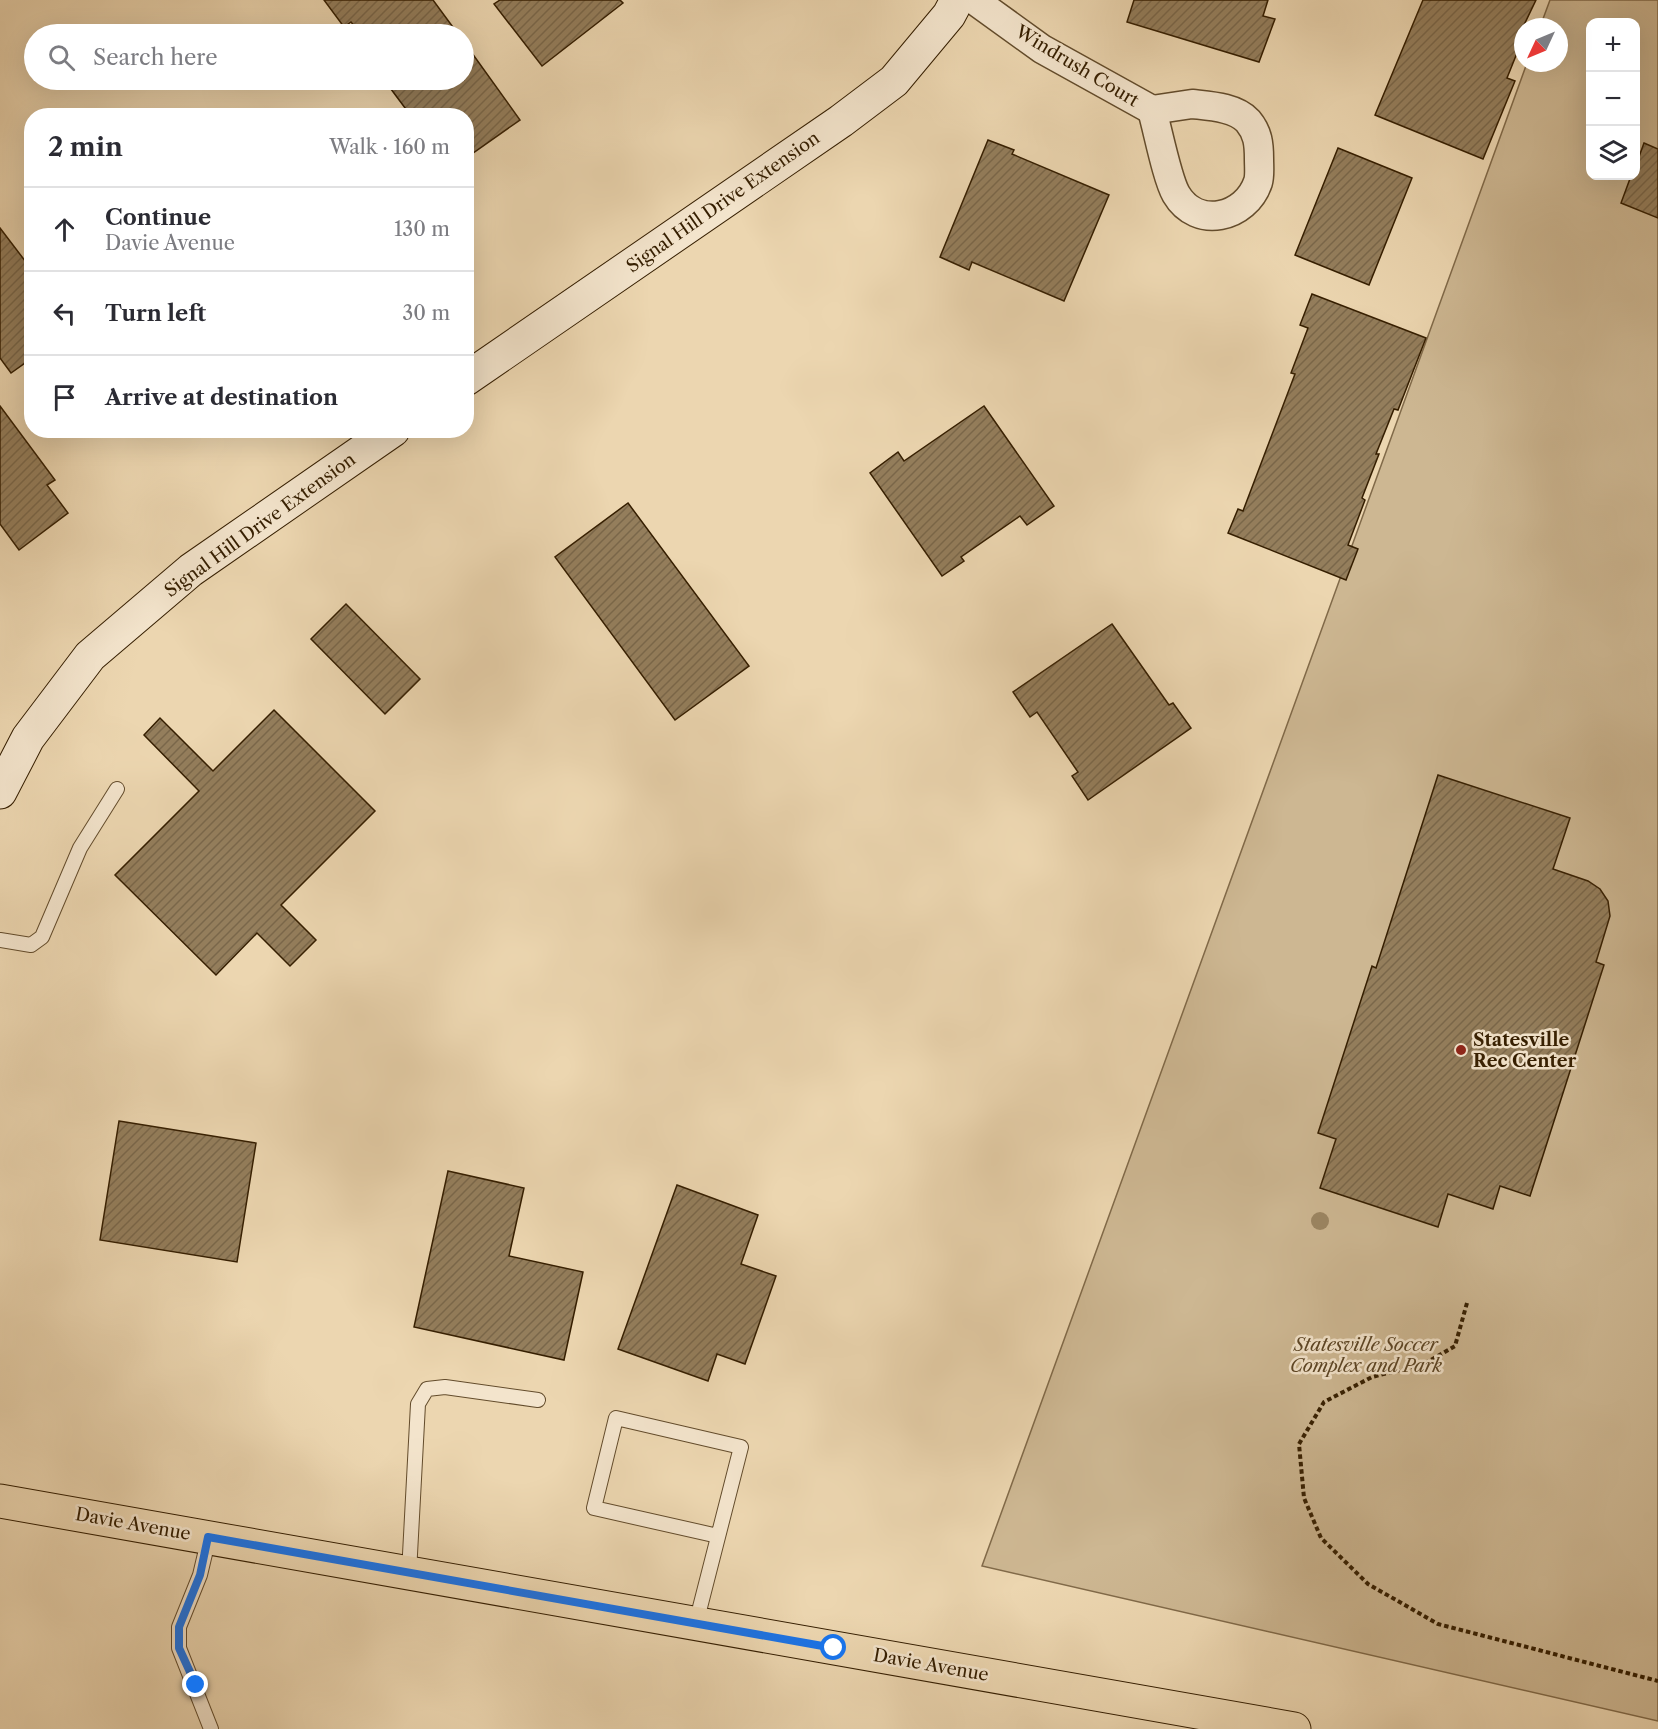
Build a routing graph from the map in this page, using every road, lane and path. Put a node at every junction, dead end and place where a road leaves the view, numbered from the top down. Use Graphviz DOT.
graph roads {
  1 [pos="957,0"];
  2 [pos="974,0"];
  3 [pos="1152,110"];
  4 [pos="474,374"];
  5 [pos="381,438"];
  6 [pos="117,789"];
  7 [pos="0,792"];
  8 [pos="0,940"];
  9 [pos="1467,1303"];
  10 [pos="538,1400"];
  11 [pos="0,1500"];
  12 [pos="718,1536"];
  13 [pos="208,1537"];
  14 [pos="409,1573"];
  15 [pos="696,1623"];
  16 [pos="1658,1681"];
  17 [pos="212,1729"];
  18 [pos="1294,1729"];
  1 -- 4 [label="street, Signal Hill Drive Extension"];
  2 -- 3 [label="street, Windrush Court"];
  5 -- 7 [label="street, Signal Hill Drive Extension"];
  6 -- 8 [label="lane"];
  9 -- 16 [label="path"];
  10 -- 14 [label="lane"];
  11 -- 13 [label="main road, Davie Avenue"];
  12 -- 12 [label="lane"];
  12 -- 15 [label="lane"];
  13 -- 14 [label="main road, Davie Avenue"];
  13 -- 17 [label="lane"];
  14 -- 15 [label="main road, Davie Avenue"];
  15 -- 18 [label="main road, Davie Avenue"];
}
